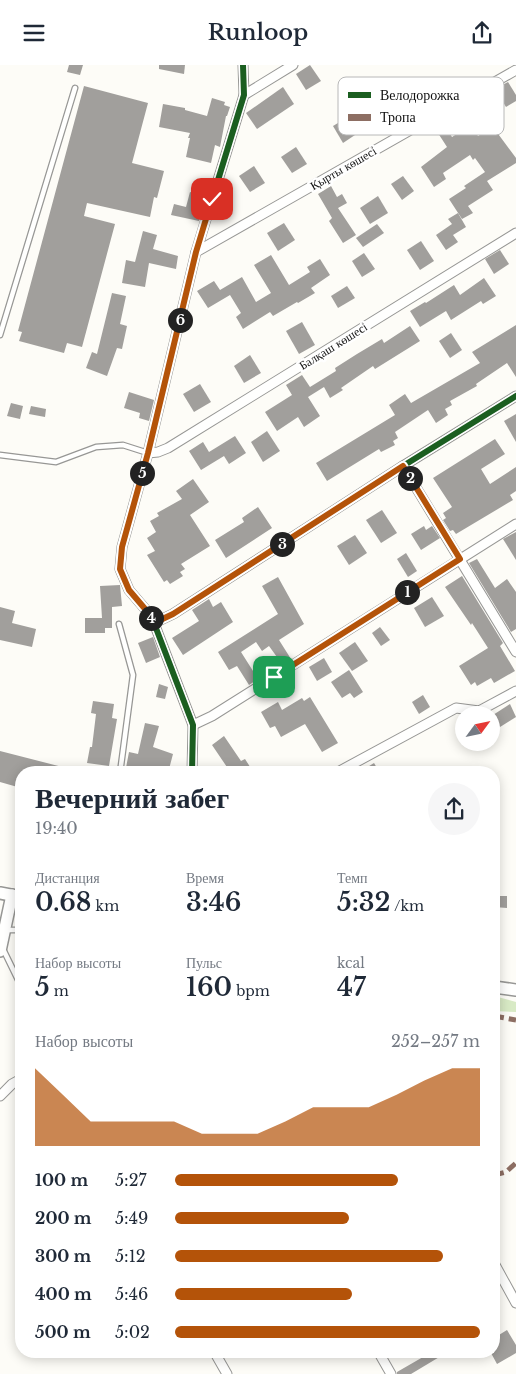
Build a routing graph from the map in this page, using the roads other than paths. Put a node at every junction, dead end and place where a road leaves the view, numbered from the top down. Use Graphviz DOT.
graph roads {
  1 [pos="243,65"];
  2 [pos="293,65"];
  3 [pos="516,70"];
  4 [pos="504,77"];
  5 [pos="75,88"];
  6 [pos="244,95"];
  7 [pos="402,135"];
  8 [pos="516,233"];
  9 [pos="196,252"];
  10 [pos="0,335"];
  11 [pos="516,396"];
  12 [pos="148,453"];
  13 [pos="0,455"];
  14 [pos="403,466"];
  15 [pos="516,523"];
  16 [pos="460,559"];
  17 [pos="154,623"];
  18 [pos="119,624"];
  19 [pos="515,648"];
  20 [pos="516,691"];
  21 [pos="193,725"];
  22 [pos="121,766"];
  23 [pos="192,766"];
  24 [pos="349,766"];
  25 [pos="0,893"];
  26 [pos="15,896"];
  27 [pos="15,902"];
  28 [pos="5,930"];
  29 [pos="15,930"];
  30 [pos="0,949"];
  31 [pos="15,975"];
  32 [pos="500,988"];
  33 [pos="516,991"];
  34 [pos="15,1082"];
  35 [pos="0,1096"];
  36 [pos="500,1274"];
  37 [pos="516,1303"];
  38 [pos="218,1358"];
  39 [pos="382,1358"];
  40 [pos="227,1374"];
  41 [pos="391,1374"];
  1 -- 6 [label="street"];
  2 -- 6 [label="street"];
  3 -- 4 [label="street, Қырты көшесі"];
  5 -- 10 [label="lane"];
  6 -- 9 [label="street"];
  7 -- 9 [label="street, Қырты көшесі"];
  8 -- 12 [label="street, Балқаш көшесі"];
  9 -- 12 [label="street"];
  11 -- 14 [label="street"];
  12 -- 13 [label="lane"];
  12 -- 17 [label="street"];
  14 -- 16 [label="street"];
  14 -- 17 [label="street"];
  15 -- 16 [label="street"];
  16 -- 19 [label="street"];
  16 -- 21 [label="street"];
  17 -- 21 [label="street"];
  18 -- 22 [label="lane"];
  20 -- 24 [label="street"];
  21 -- 23 [label="street"];
  25 -- 26 [label="street"];
  27 -- 28 [label="street"];
  28 -- 29 [label="lane"];
  28 -- 30 [label="street"];
  30 -- 31 [label="lane"];
  32 -- 33 [label="street"];
  34 -- 35 [label="street"];
  36 -- 37 [label="street"];
  38 -- 40 [label="street"];
  39 -- 41 [label="street"];
}
